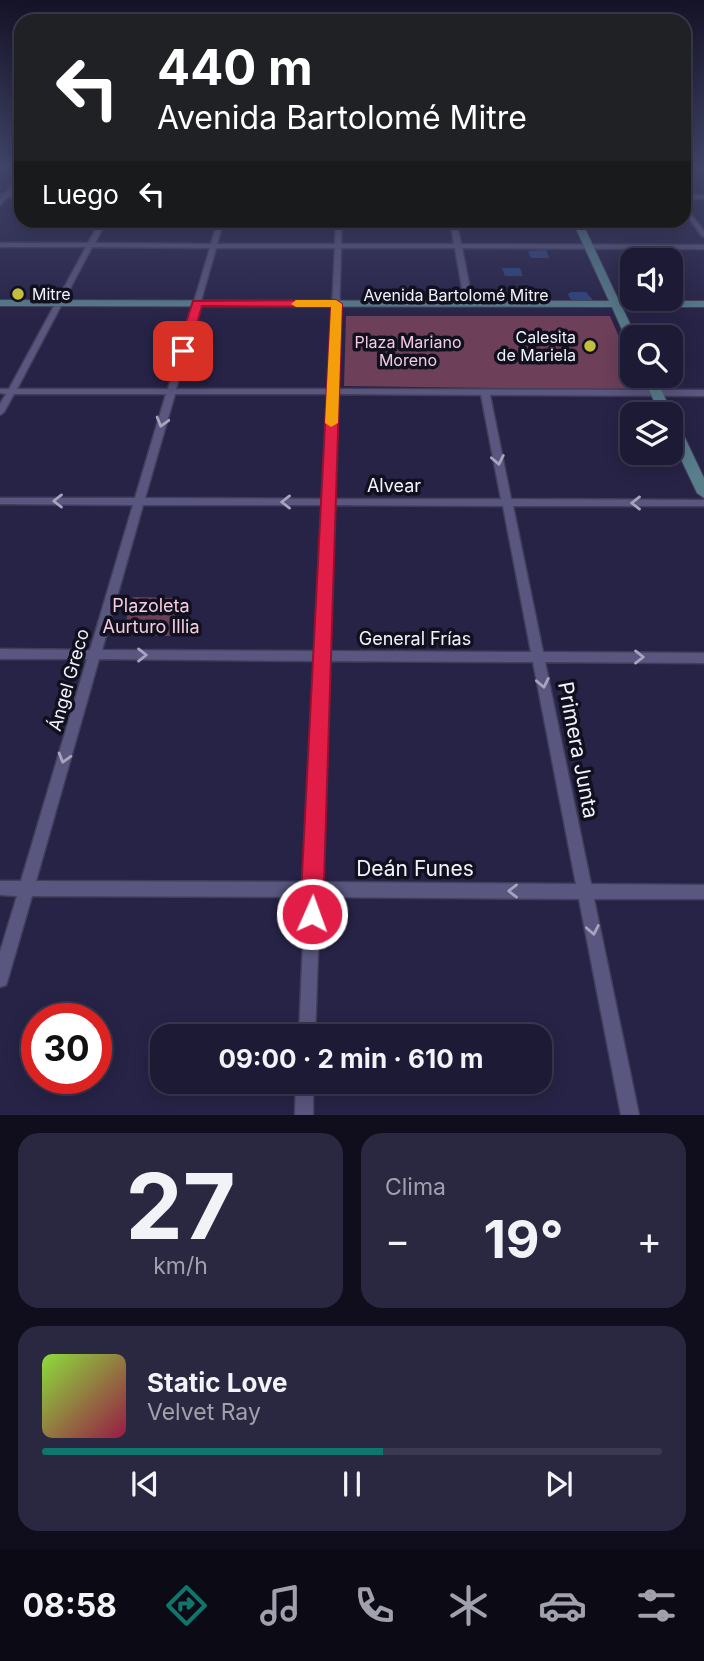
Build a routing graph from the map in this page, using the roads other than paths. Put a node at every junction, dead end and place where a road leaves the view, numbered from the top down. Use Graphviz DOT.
graph roads {
  1 [pos="693,219"];
  2 [pos="100,228"];
  3 [pos="220,228"];
  4 [pos="339,228"];
  5 [pos="455,228"];
  6 [pos="580,228"];
  7 [pos="704,235"];
  8 [pos="0,245"];
  9 [pos="90,245"];
  10 [pos="214,246"];
  11 [pos="338,246"];
  12 [pos="458,246"];
  13 [pos="589,247"];
  14 [pos="704,247"];
  15 [pos="467,294"];
  16 [pos="0,303"];
  17 [pos="704,304"];
  18 [pos="57,306"];
  19 [pos="196,307"];
  20 [pos="336,307"];
  21 [pos="617,308"];
  22 [pos="0,309"];
  23 [pos="704,311"];
  24 [pos="625,325"];
  25 [pos="655,388"];
  26 [pos="0,391"];
  27 [pos="11,391"];
  28 [pos="172,391"];
  29 [pos="332,392"];
  30 [pos="485,393"];
  31 [pos="657,393"];
  32 [pos="704,393"];
  33 [pos="661,402"];
  34 [pos="0,412"];
  35 [pos="683,449"];
  36 [pos="704,493"];
  37 [pos="0,501"];
  38 [pos="139,501"];
  39 [pos="328,502"];
  40 [pos="507,502"];
  41 [pos="704,503"];
  42 [pos="0,654"];
  43 [pos="94,655"];
  44 [pos="322,656"];
  45 [pos="538,657"];
  46 [pos="704,658"];
  47 [pos="0,888"];
  48 [pos="26,888"];
  49 [pos="313,889"];
  50 [pos="585,891"];
  51 [pos="704,892"];
  52 [pos="0,979"];
  53 [pos="307,1024"];
  54 [pos="305,1094"];
  55 [pos="304,1115"];
  56 [pos="630,1115"];
  1 -- 7 [label="street"];
  2 -- 9 [label="street"];
  3 -- 10 [label="street, Ángel Greco"];
  4 -- 11 [label="street"];
  5 -- 12 [label="street"];
  6 -- 13 [label="main road"];
  8 -- 9 [label="street"];
  9 -- 10 [label="street"];
  9 -- 18 [label="street"];
  10 -- 11 [label="street"];
  10 -- 19 [label="street, Ángel Greco"];
  11 -- 12 [label="street"];
  11 -- 20 [label="street"];
  12 -- 13 [label="street"];
  12 -- 15 [label="street"];
  13 -- 14 [label="street"];
  13 -- 21 [label="main road"];
  16 -- 18 [label="main road, Avenida Bartolomé Mitre"];
  17 -- 21 [label="main road"];
  18 -- 19 [label="main road, Avenida Bartolomé Mitre"];
  18 -- 22 [label="main road, Avenida Bartolomé Mitre"];
  18 -- 27 [label="street"];
  19 -- 20 [label="main road, Avenida Bartolomé Mitre"];
  19 -- 28 [label="street, Ángel Greco"];
  20 -- 21 [label="main road, Avenida Bartolomé Mitre"];
  20 -- 29 [label="street"];
  21 -- 23 [label="main road"];
  21 -- 24 [label="main road"];
  25 -- 31 [label="main road"];
  26 -- 27 [label="street"];
  27 -- 28 [label="street"];
  27 -- 34 [label="street"];
  28 -- 29 [label="street"];
  28 -- 38 [label="street, Ángel Greco, one-way"];
  29 -- 30 [label="street"];
  29 -- 39 [label="street"];
  30 -- 31 [label="street"];
  30 -- 40 [label="street, Primera Junta, one-way"];
  31 -- 32 [label="street"];
  31 -- 33 [label="main road"];
  35 -- 36 [label="main road"];
  38 -- 37 [label="street, Alvear, one-way"];
  39 -- 38 [label="street, Alvear, one-way"];
  38 -- 43 [label="street, Ángel Greco"];
  39 -- 40 [label="street, Alvear"];
  39 -- 44 [label="street"];
  41 -- 40 [label="street, Alvear, one-way"];
  40 -- 45 [label="street, Primera Junta"];
  42 -- 43 [label="street, General Frías"];
  43 -- 44 [label="street, General Frías, one-way"];
  43 -- 48 [label="street, Ángel Greco, one-way"];
  44 -- 45 [label="street, General Frías"];
  44 -- 49 [label="street"];
  45 -- 46 [label="street, General Frías, one-way"];
  45 -- 50 [label="street, Primera Junta, one-way"];
  47 -- 48 [label="street, Deán Funes"];
  48 -- 49 [label="street, Deán Funes"];
  48 -- 52 [label="street, Ángel Greco"];
  50 -- 49 [label="street, Deán Funes, one-way"];
  49 -- 53 [label="street"];
  50 -- 51 [label="street, Deán Funes"];
  50 -- 56 [label="street, Primera Junta, one-way"];
  54 -- 55 [label="street"];
}
